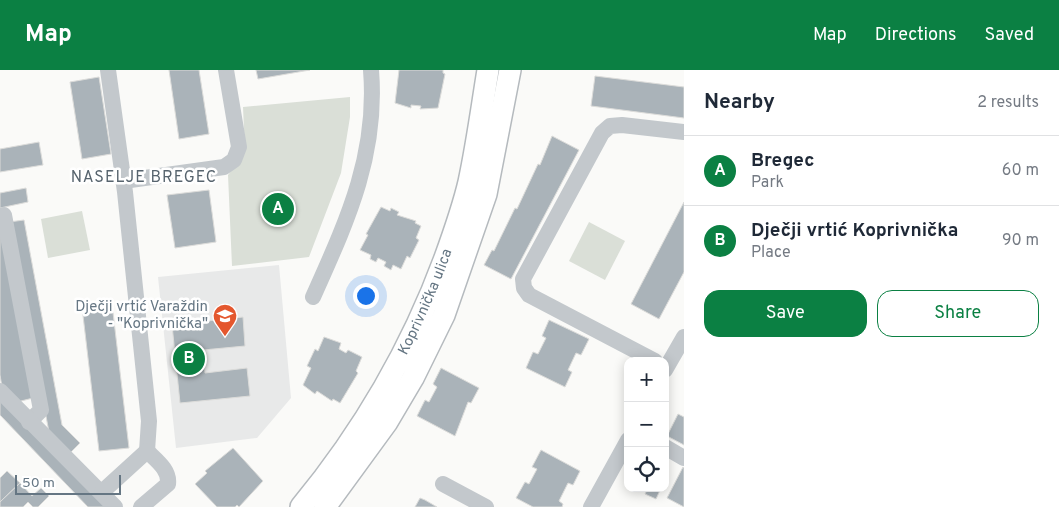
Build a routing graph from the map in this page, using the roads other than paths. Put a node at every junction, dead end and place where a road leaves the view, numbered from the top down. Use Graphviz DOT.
graph roads {
  1 [pos="108,70"];
  2 [pos="226,70"];
  3 [pos="371,70"];
  4 [pos="488,70"];
  5 [pos="510,70"];
  6 [pos="684,132"];
  7 [pos="123,181"];
  8 [pos="0,216"];
  9 [pos="314,297"];
  10 [pos="684,337"];
  11 [pos="646,357"];
  12 [pos="669,358"];
  13 [pos="0,391"];
  14 [pos="29,422"];
  15 [pos="624,447"];
  16 [pos="669,450"];
  17 [pos="147,451"];
  18 [pos="684,458"];
  19 [pos="443,484"];
  20 [pos="102,492"];
  21 [pos="115,507"];
  22 [pos="141,507"];
  23 [pos="301,507"];
  24 [pos="325,507"];
  25 [pos="486,507"];
  26 [pos="591,507"];
  1 -- 7 [label="street"];
  2 -- 7 [label="street"];
  3 -- 9 [label="street"];
  4 -- 23 [label="main road, Koprivnička ulica"];
  5 -- 24 [label="main road, Koprivnička ulica"];
  6 -- 11 [label="street"];
  7 -- 17 [label="street"];
  8 -- 14 [label="street"];
  10 -- 12 [label="street"];
  13 -- 14 [label="street"];
  14 -- 20 [label="street"];
  15 -- 26 [label="street"];
  16 -- 18 [label="street"];
  17 -- 20 [label="street"];
  17 -- 22 [label="street"];
  19 -- 25 [label="street"];
  20 -- 21 [label="street"];
}
